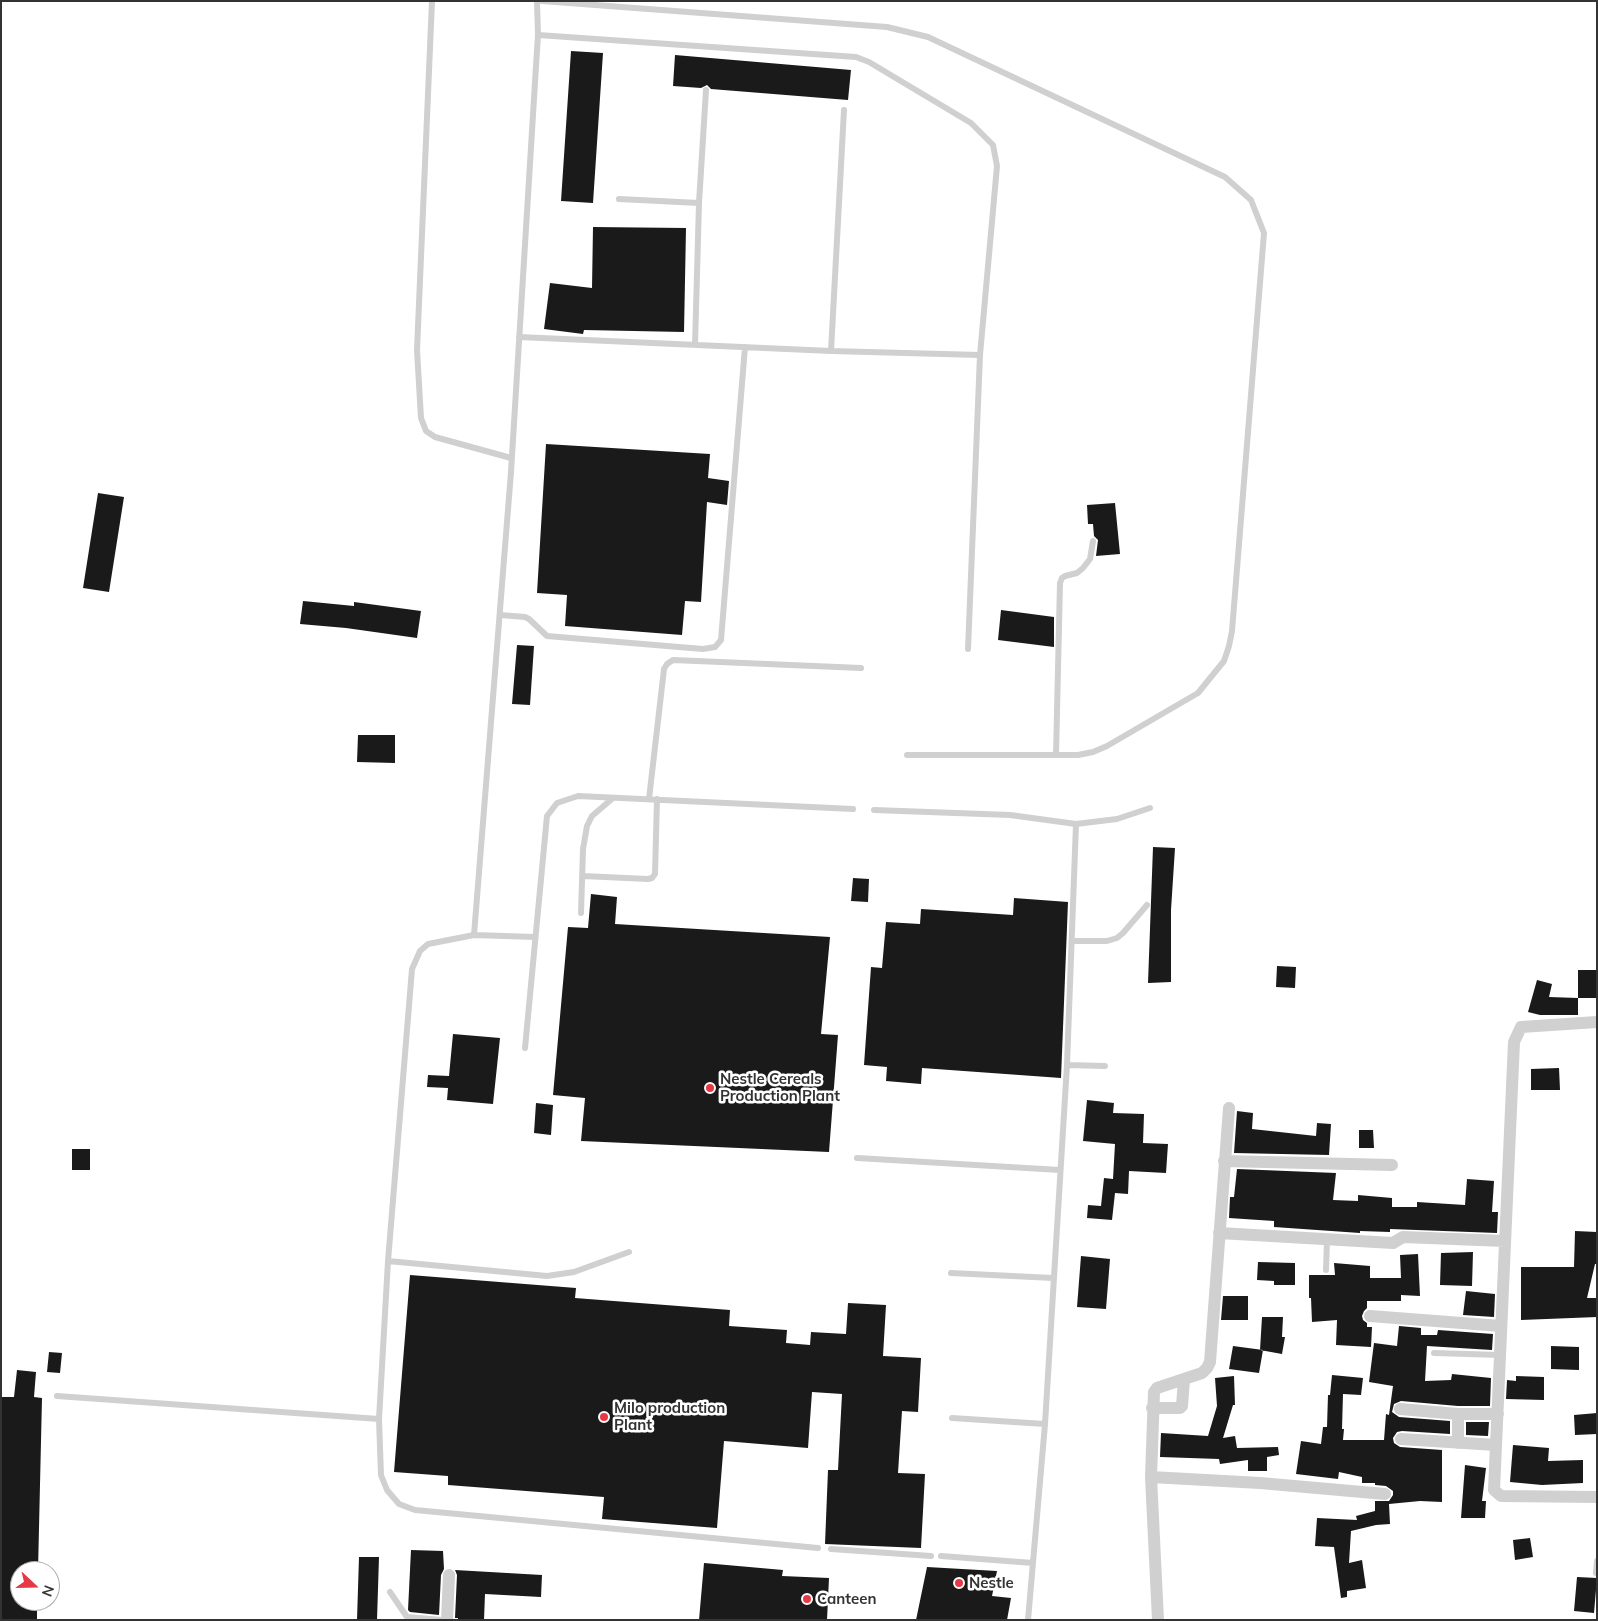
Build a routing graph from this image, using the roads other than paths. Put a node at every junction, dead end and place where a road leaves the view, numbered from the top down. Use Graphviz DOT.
graph roads {
  1 [pos="432,1"];
  2 [pos="537,1"];
  3 [pos="542,1"];
  4 [pos="538,34"];
  5 [pos="706,90"];
  6 [pos="844,110"];
  7 [pos="619,199"];
  8 [pos="699,203"];
  9 [pos="519,338"];
  10 [pos="695,345"];
  11 [pos="745,347"];
  12 [pos="831,350"];
  13 [pos="980,355"];
  14 [pos="511,458"];
  15 [pos="1093,541"];
  16 [pos="500,616"];
  17 [pos="968,649"];
  18 [pos="862,668"];
  19 [pos="907,755"];
  20 [pos="1056,755"];
  21 [pos="613,798"];
  22 [pos="649,799"];
  23 [pos="657,800"];
  24 [pos="1150,808"];
  25 [pos="853,809"];
  26 [pos="874,810"];
  27 [pos="1076,824"];
  28 [pos="582,876"];
  29 [pos="1147,905"];
  30 [pos="582,913"];
  31 [pos="474,935"];
  32 [pos="535,937"];
  33 [pos="1072,941"];
  34 [pos="1597,1022"];
  35 [pos="526,1048"];
  36 [pos="1067,1065"];
  37 [pos="1105,1066"];
  38 [pos="1229,1108"];
  39 [pos="857,1158"];
  40 [pos="1224,1161"];
  41 [pos="1392,1165"];
  42 [pos="1060,1170"];
  43 [pos="1219,1233"];
  44 [pos="1327,1240"];
  45 [pos="1505,1241"];
  46 [pos="629,1252"];
  47 [pos="388,1261"];
  48 [pos="1326,1270"];
  49 [pos="951,1274"];
  50 [pos="1053,1278"];
  51 [pos="1370,1316"];
  52 [pos="1501,1326"];
  53 [pos="1434,1353"];
  54 [pos="1500,1355"];
  55 [pos="1184,1379"];
  56 [pos="57,1396"];
  57 [pos="1152,1408"];
  58 [pos="1400,1409"];
  59 [pos="1458,1414"];
  60 [pos="1498,1414"];
  61 [pos="952,1418"];
  62 [pos="379,1419"];
  63 [pos="1044,1424"];
  64 [pos="1401,1439"];
  65 [pos="1458,1443"];
  66 [pos="1496,1445"];
  67 [pos="1151,1476"];
  68 [pos="1386,1494"];
  69 [pos="1597,1497"];
  70 [pos="818,1548"];
  71 [pos="831,1549"];
  72 [pos="931,1556"];
  73 [pos="941,1556"];
  74 [pos="1597,1561"];
  75 [pos="1033,1563"];
  76 [pos="1596,1574"];
  77 [pos="449,1575"];
  78 [pos="390,1592"];
  79 [pos="442,1620"];
  80 [pos="447,1620"];
  81 [pos="1028,1620"];
  82 [pos="1158,1620"];
  1 -- 14 [label="lane"];
  2 -- 4 [label="lane"];
  3 -- 20 [label="lane"];
  4 -- 9 [label="lane"];
  4 -- 13 [label="lane"];
  5 -- 8 [label="lane"];
  6 -- 12 [label="lane"];
  7 -- 8 [label="lane"];
  8 -- 10 [label="lane"];
  9 -- 10 [label="lane"];
  9 -- 14 [label="lane"];
  10 -- 11 [label="lane"];
  11 -- 12 [label="lane"];
  11 -- 16 [label="lane"];
  12 -- 13 [label="lane"];
  13 -- 17 [label="lane"];
  14 -- 16 [label="lane"];
  15 -- 20 [label="lane"];
  16 -- 31 [label="lane"];
  18 -- 22 [label="lane"];
  19 -- 20 [label="lane"];
  21 -- 22 [label="lane"];
  21 -- 28 [label="lane"];
  21 -- 32 [label="lane"];
  22 -- 23 [label="lane"];
  23 -- 25 [label="lane"];
  23 -- 28 [label="lane"];
  24 -- 27 [label="lane"];
  26 -- 27 [label="lane"];
  27 -- 33 [label="lane"];
  28 -- 30 [label="lane"];
  29 -- 33 [label="lane"];
  31 -- 32 [label="lane"];
  31 -- 47 [label="lane"];
  32 -- 35 [label="lane"];
  33 -- 36 [label="lane"];
  34 -- 45 [label="street"];
  36 -- 37 [label="lane"];
  36 -- 42 [label="lane"];
  38 -- 40 [label="street"];
  39 -- 42 [label="lane"];
  40 -- 41 [label="street"];
  40 -- 43 [label="street"];
  42 -- 50 [label="lane"];
  43 -- 44 [label="street"];
  43 -- 55 [label="street"];
  44 -- 45 [label="street"];
  44 -- 48 [label="lane"];
  45 -- 52 [label="street"];
  46 -- 47 [label="lane"];
  47 -- 62 [label="lane"];
  49 -- 50 [label="lane"];
  50 -- 63 [label="lane"];
  51 -- 52 [label="street"];
  52 -- 54 [label="street"];
  53 -- 54 [label="lane"];
  54 -- 60 [label="street"];
  55 -- 57 [label="street"];
  55 -- 57 [label="street"];
  56 -- 62 [label="lane"];
  57 -- 67 [label="street"];
  58 -- 59 [label="street"];
  59 -- 60 [label="street"];
  59 -- 65 [label="street"];
  60 -- 66 [label="street"];
  61 -- 63 [label="lane"];
  62 -- 70 [label="lane"];
  63 -- 75 [label="lane"];
  64 -- 65 [label="street"];
  65 -- 66 [label="street"];
  66 -- 69 [label="street"];
  67 -- 68 [label="street"];
  67 -- 82 [label="street"];
  71 -- 72 [label="lane"];
  73 -- 75 [label="lane"];
  74 -- 76 [label="lane"];
  75 -- 81 [label="lane"];
  77 -- 80 [label="street"];
  78 -- 79 [label="lane"];
}
